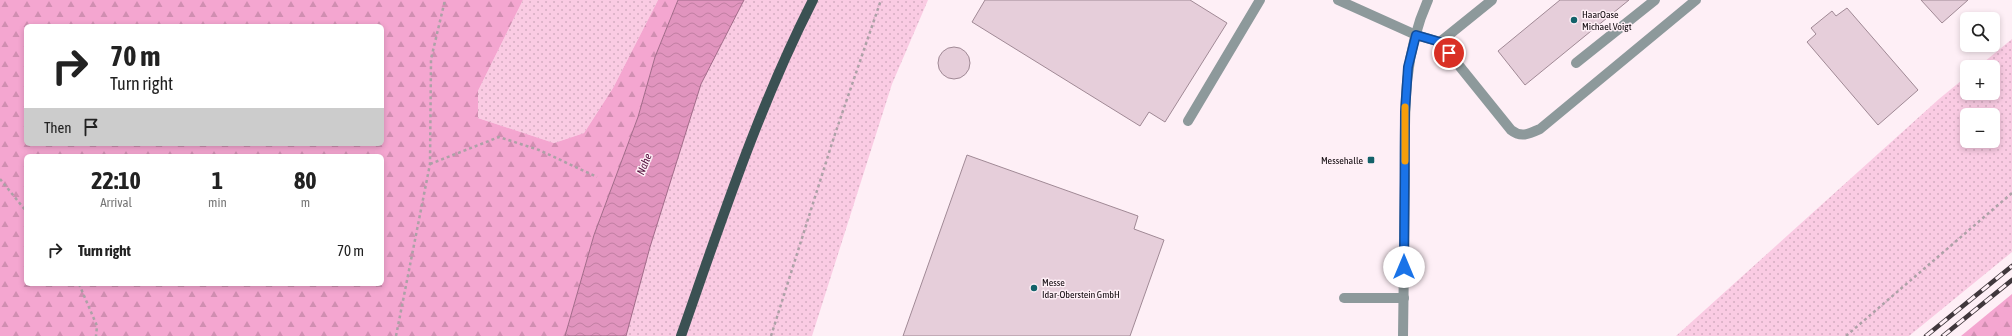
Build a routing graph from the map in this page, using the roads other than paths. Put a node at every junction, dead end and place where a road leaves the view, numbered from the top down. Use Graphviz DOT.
graph roads {
  1 [pos="813,0"];
  2 [pos="1260,0"];
  3 [pos="1338,0"];
  4 [pos="1428,0"];
  5 [pos="1492,0"];
  6 [pos="1656,0"];
  7 [pos="1696,0"];
  8 [pos="1416,35"];
  9 [pos="1440,42"];
  10 [pos="1576,63"];
  11 [pos="1188,121"];
  12 [pos="1344,298"];
  13 [pos="1404,298"];
  14 [pos="681,336"];
  15 [pos="1403,336"];
  1 -- 14 [label="main road"];
  2 -- 11 [label="street"];
  3 -- 8 [label="street"];
  4 -- 8 [label="street"];
  5 -- 9 [label="street"];
  6 -- 10 [label="street"];
  7 -- 9 [label="street"];
  8 -- 9 [label="street"];
  8 -- 13 [label="street"];
  12 -- 13 [label="street"];
  13 -- 15 [label="street"];
}
